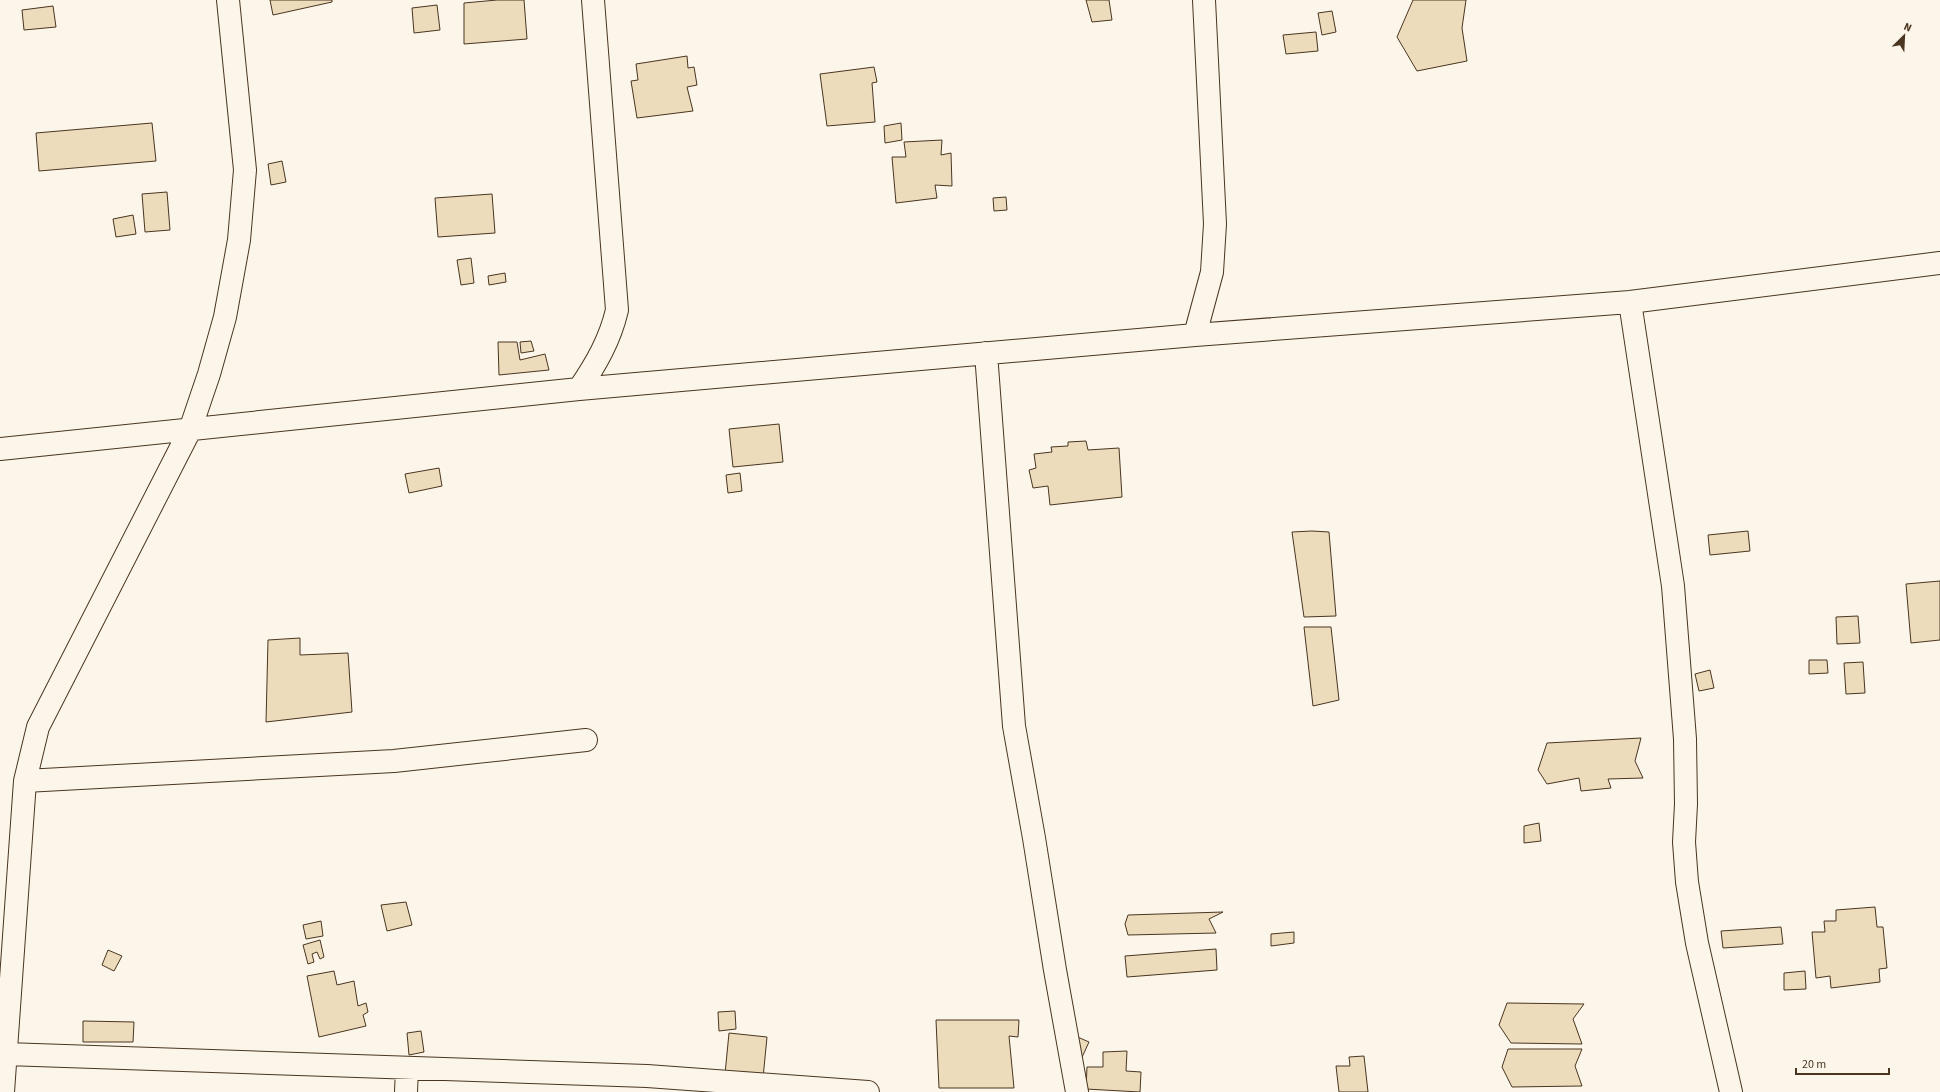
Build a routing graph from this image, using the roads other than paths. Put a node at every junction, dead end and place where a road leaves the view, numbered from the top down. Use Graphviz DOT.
graph roads {
  1 [pos="228,0"];
  2 [pos="593,0"];
  3 [pos="1204,0"];
  4 [pos="1940,263"];
  5 [pos="1630,302"];
  6 [pos="1195,335"];
  7 [pos="986,353"];
  8 [pos="579,389"];
  9 [pos="190,430"];
  10 [pos="0,449"];
  11 [pos="586,740"];
  12 [pos="25,781"];
  13 [pos="6,1054"];
  14 [pos="407,1068"];
  15 [pos="3,1092"];
  16 [pos="406,1092"];
  17 [pos="868,1092"];
  18 [pos="1077,1092"];
  19 [pos="1731,1092"];
  1 -- 9 [label="street"];
  2 -- 8 [label="street"];
  3 -- 6 [label="street"];
  4 -- 5 [label="street"];
  5 -- 6 [label="street"];
  5 -- 19 [label="street"];
  6 -- 7 [label="street"];
  7 -- 8 [label="street"];
  7 -- 18 [label="street"];
  8 -- 9 [label="street"];
  9 -- 10 [label="street"];
  9 -- 12 [label="street"];
  11 -- 12 [label="street"];
  12 -- 13 [label="street"];
  13 -- 14 [label="street"];
  13 -- 15 [label="street"];
  14 -- 16 [label="street"];
  14 -- 17 [label="street"];
}
